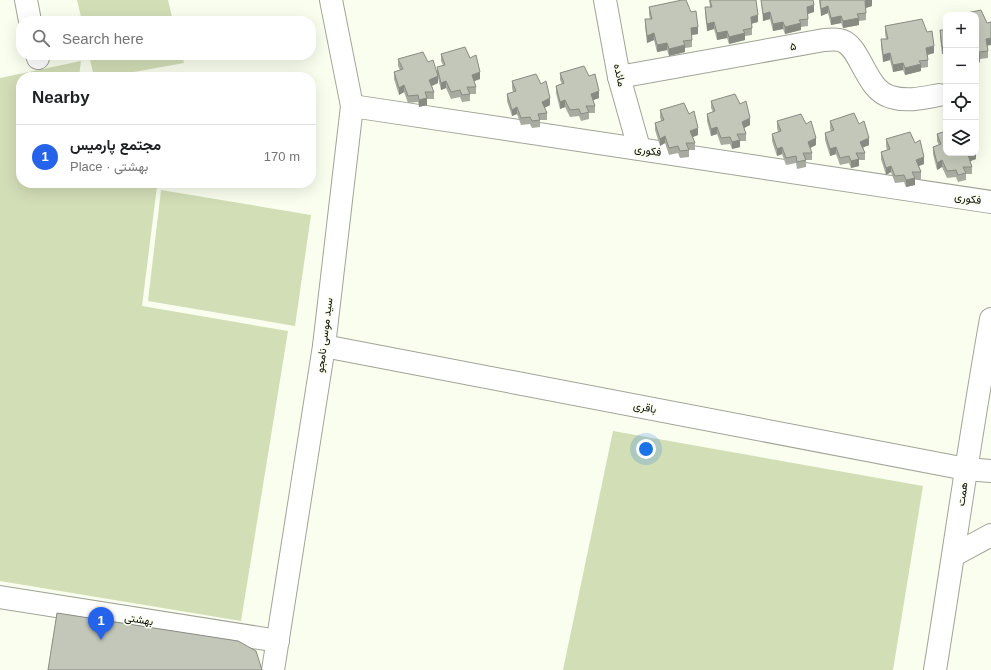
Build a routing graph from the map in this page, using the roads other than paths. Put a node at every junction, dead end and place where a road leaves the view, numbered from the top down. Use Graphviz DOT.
graph roads {
  1 [pos="26,0"];
  2 [pos="331,0"];
  3 [pos="605,0"];
  4 [pos="29,16"];
  5 [pos="619,77"];
  6 [pos="939,95"];
  7 [pos="352,106"];
  8 [pos="639,148"];
  9 [pos="991,202"];
  10 [pos="991,319"];
  11 [pos="324,346"];
  12 [pos="966,468"];
  13 [pos="991,471"];
  14 [pos="991,535"];
  15 [pos="954,555"];
  16 [pos="0,597"];
  17 [pos="278,641"];
  18 [pos="273,670"];
  19 [pos="935,670"];
  1 -- 4 [label="street"];
  2 -- 7 [label="street, سید موسی نامجو"];
  3 -- 5 [label="street, مائده"];
  5 -- 6 [label="street, ۵"];
  5 -- 8 [label="street, مائده"];
  7 -- 8 [label="street, فکوری"];
  7 -- 11 [label="street, سید موسی نامجو"];
  8 -- 9 [label="street, فکوری"];
  10 -- 12 [label="street, همت"];
  11 -- 12 [label="street, باقری"];
  11 -- 17 [label="street, سید موسی نامجو"];
  12 -- 13 [label="street, باقری"];
  12 -- 15 [label="street, همت"];
  14 -- 15 [label="street"];
  15 -- 19 [label="street, همت"];
  16 -- 17 [label="street, بهشتی"];
  17 -- 18 [label="street, سید موسی نامجو"];
}
